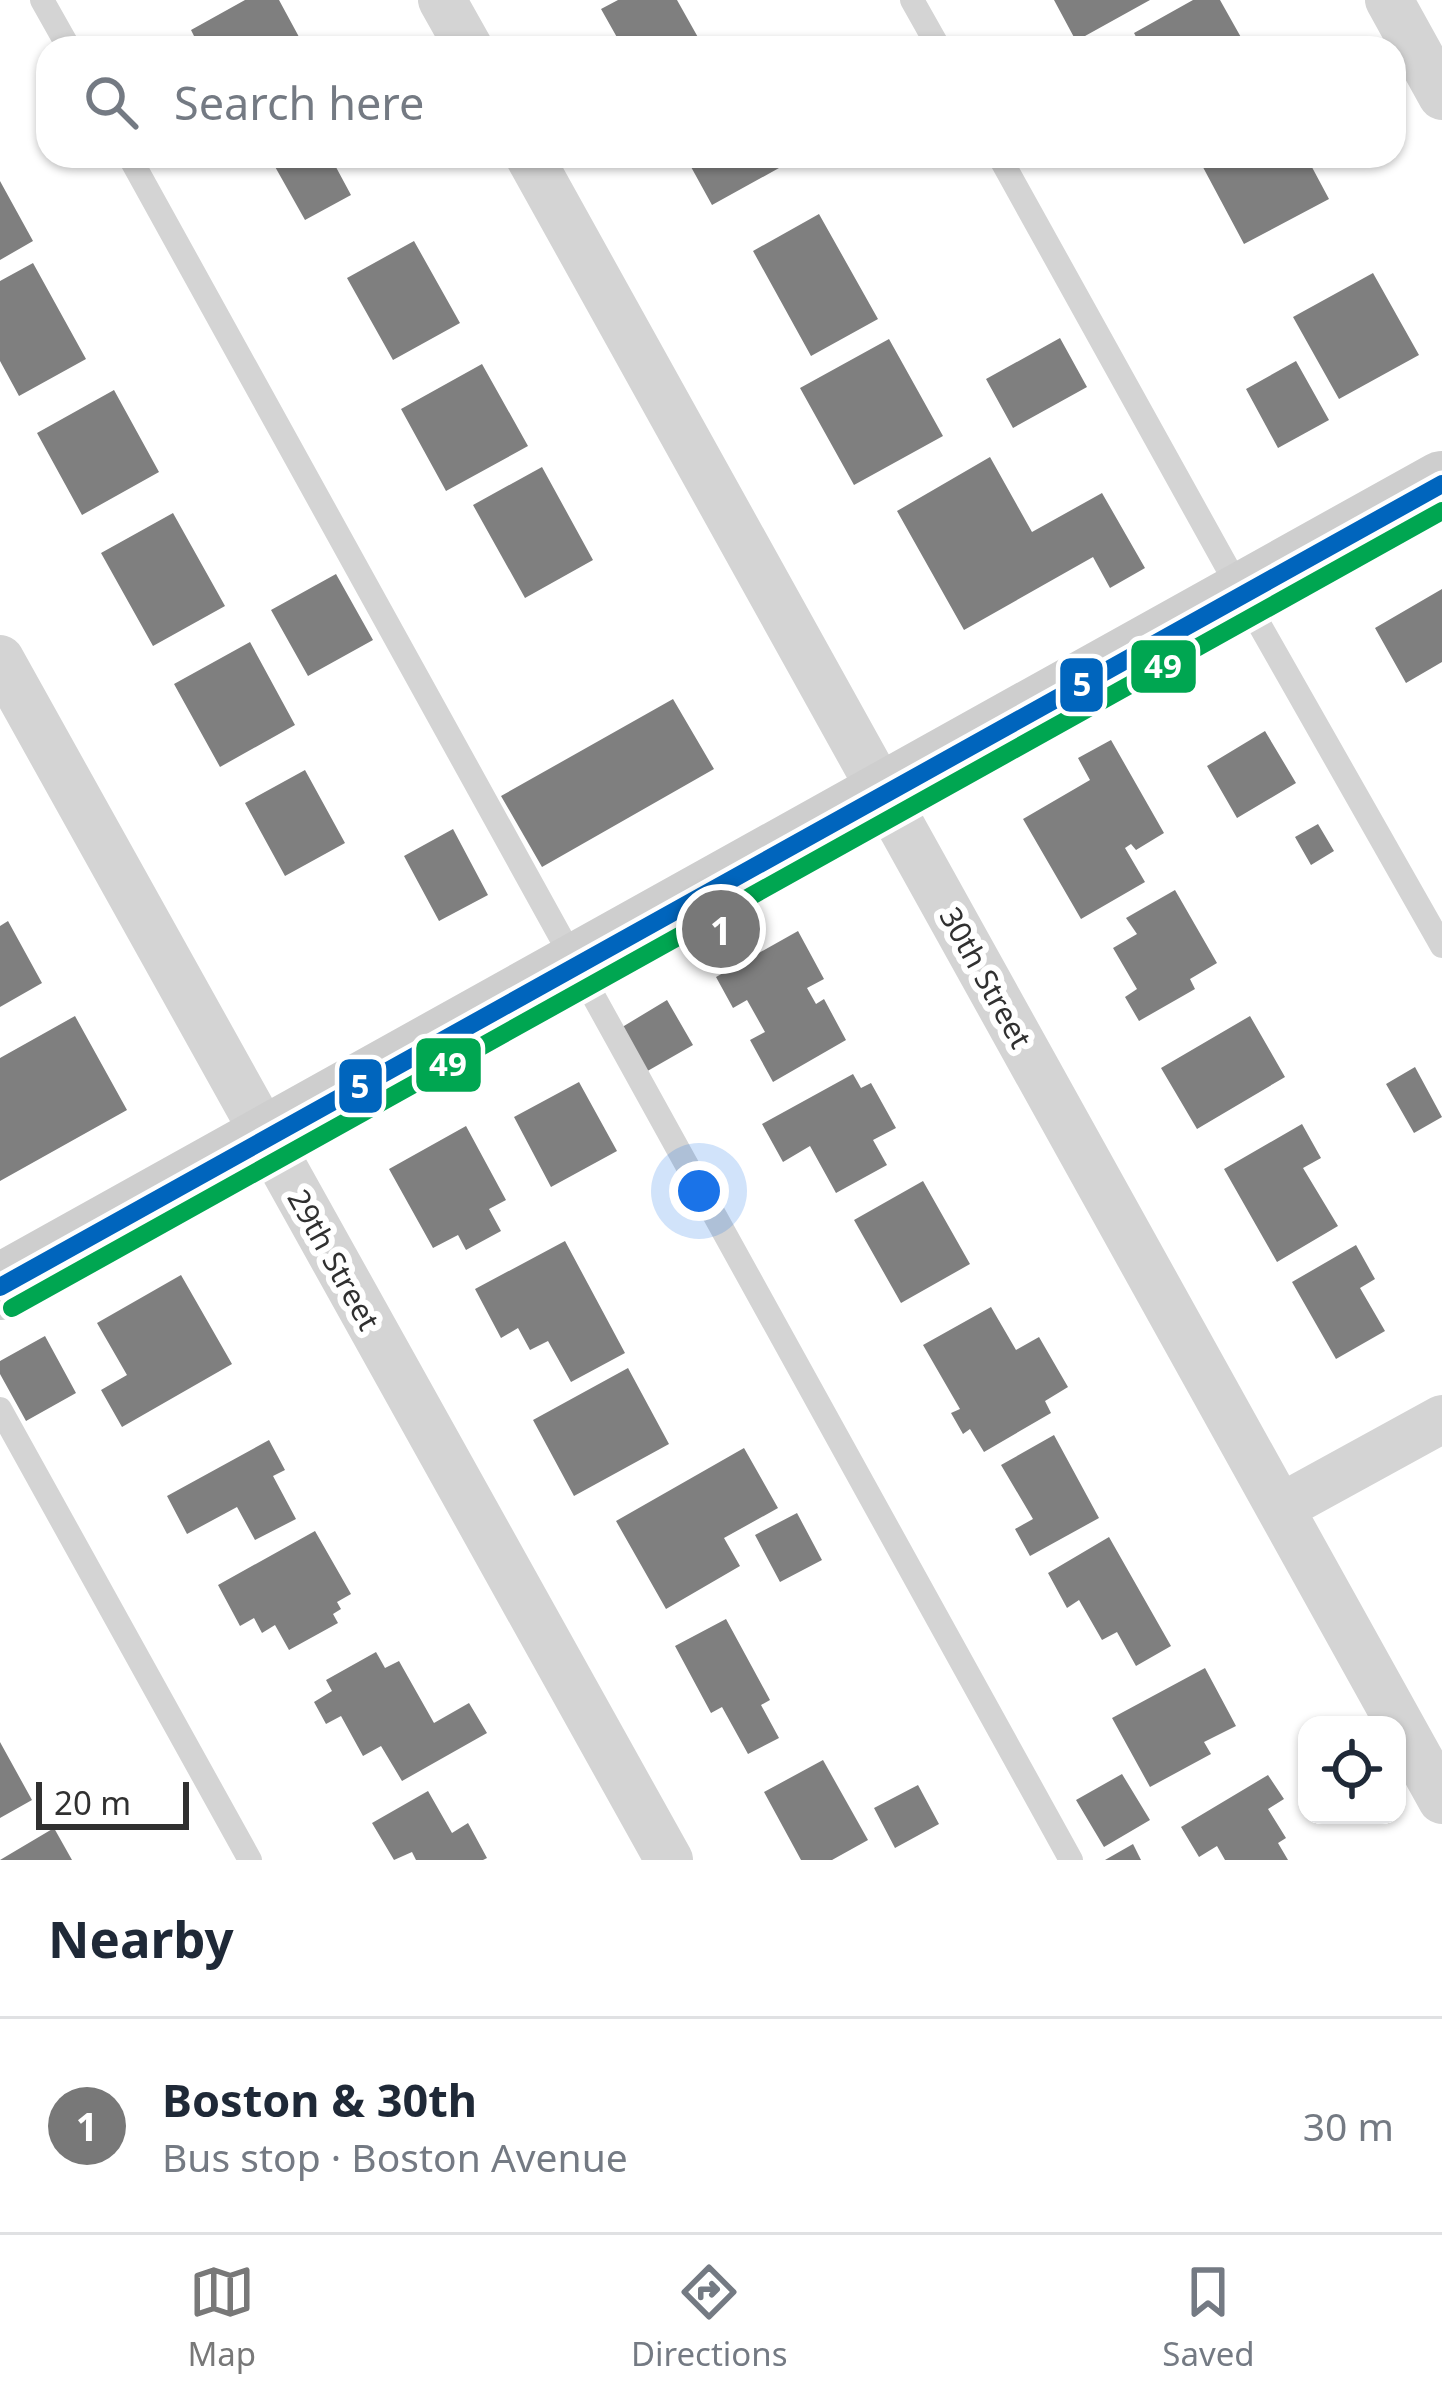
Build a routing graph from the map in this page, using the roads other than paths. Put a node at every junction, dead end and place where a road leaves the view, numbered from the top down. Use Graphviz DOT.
graph roads {
  1 [pos="42,0"];
  2 [pos="442,0"];
  3 [pos="912,0"];
  4 [pos="1389,0"];
  5 [pos="62,36"];
  6 [pos="462,36"];
  7 [pos="932,36"];
  8 [pos="1442,96"];
  9 [pos="135,168"];
  10 [pos="536,168"];
  11 [pos="1006,168"];
  12 [pos="1442,484"];
  13 [pos="1242,594"];
  14 [pos="0,659"];
  15 [pos="884,796"];
  16 [pos="1442,946"];
  17 [pos="577,965"];
  18 [pos="265,1138"];
  19 [pos="0,1287"];
  20 [pos="0,1409"];
  21 [pos="1442,1419"];
  22 [pos="1280,1508"];
  23 [pos="1442,1800"];
  24 [pos="250,1860"];
  25 [pos="669,1860"];
  26 [pos="1071,1860"];
  1 -- 5 [label="lane"];
  2 -- 6 [label="street"];
  3 -- 7 [label="lane"];
  4 -- 8 [label="street"];
  9 -- 17 [label="lane"];
  10 -- 15 [label="street, 30th Street"];
  11 -- 13 [label="lane"];
  12 -- 13 [label="street"];
  13 -- 15 [label="street"];
  13 -- 16 [label="lane"];
  14 -- 18 [label="street, 29th Street"];
  15 -- 17 [label="street"];
  15 -- 22 [label="street, 30th Street"];
  17 -- 18 [label="street"];
  17 -- 26 [label="lane"];
  18 -- 19 [label="street"];
  18 -- 25 [label="street, 29th Street"];
  20 -- 24 [label="lane"];
  21 -- 22 [label="street"];
  22 -- 23 [label="street, 30th Street"];
}
